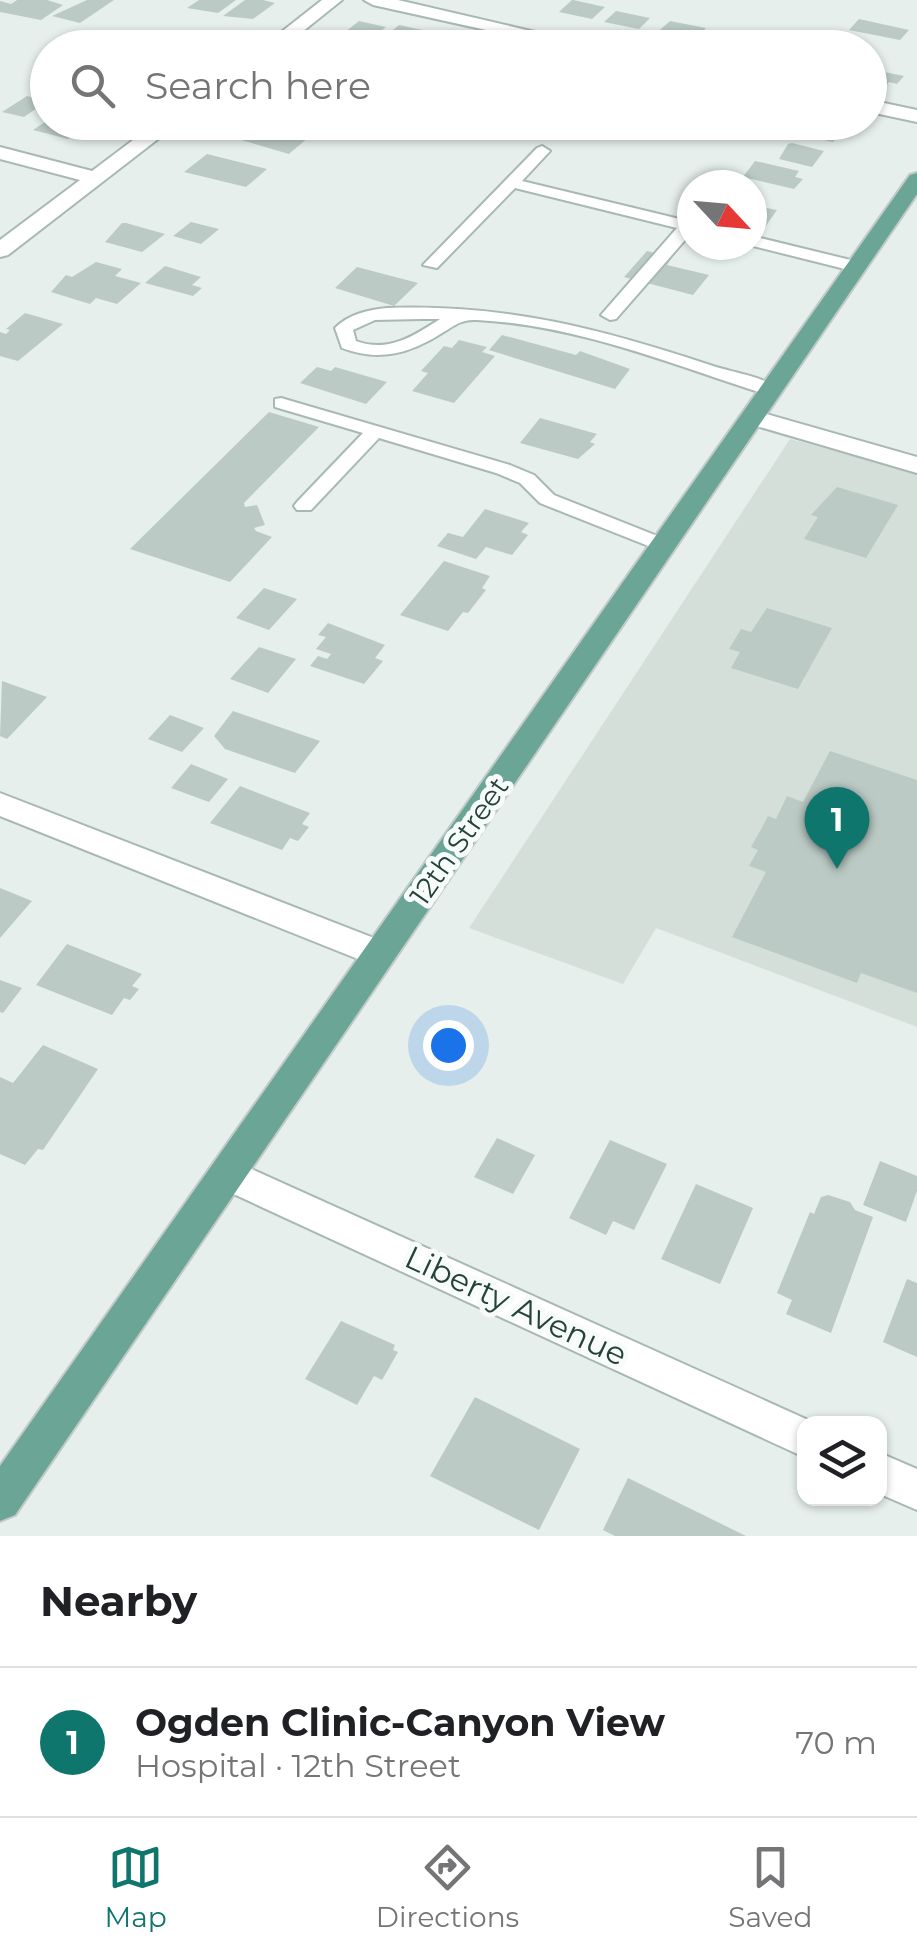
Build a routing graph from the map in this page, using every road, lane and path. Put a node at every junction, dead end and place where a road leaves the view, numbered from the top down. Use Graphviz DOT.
graph roads {
  1 [pos="333,0"];
  2 [pos="373,0"];
  3 [pos="294,30"];
  4 [pos="512,30"];
  5 [pos="887,110"];
  6 [pos="917,116"];
  7 [pos="146,140"];
  8 [pos="542,151"];
  9 [pos="0,153"];
  10 [pos="96,178"];
  11 [pos="917,180"];
  12 [pos="512,183"];
  13 [pos="677,223"];
  14 [pos="677,240"];
  15 [pos="767,245"];
  16 [pos="0,250"];
  17 [pos="431,266"];
  18 [pos="856,267"];
  19 [pos="460,314"];
  20 [pos="610,315"];
  21 [pos="771,390"];
  22 [pos="282,403"];
  23 [pos="752,418"];
  24 [pos="376,431"];
  25 [pos="917,464"];
  26 [pos="304,506"];
  27 [pos="663,545"];
  28 [pos="0,804"];
  29 [pos="380,954"];
  30 [pos="227,1174"];
  31 [pos="797,1435"];
  32 [pos="887,1475"];
  33 [pos="917,1490"];
  34 [pos="0,1502"];
  1 -- 3 [label="street"];
  2 -- 4 [label="street"];
  5 -- 6 [label="street"];
  7 -- 10 [label="street"];
  8 -- 12 [label="lane"];
  9 -- 10 [label="street"];
  10 -- 16 [label="street"];
  11 -- 18 [label="main road, 12th Street"];
  12 -- 13 [label="lane"];
  12 -- 17 [label="lane"];
  14 -- 20 [label="lane"];
  15 -- 18 [label="lane"];
  18 -- 21 [label="main road, 12th Street"];
  19 -- 19 [label="lane"];
  19 -- 21 [label="lane"];
  21 -- 23 [label="main road, 12th Street"];
  22 -- 24 [label="lane"];
  23 -- 25 [label="street"];
  23 -- 27 [label="main road, 12th Street"];
  24 -- 26 [label="lane"];
  24 -- 27 [label="lane"];
  27 -- 29 [label="main road, 12th Street"];
  28 -- 29 [label="street"];
  29 -- 30 [label="main road, 12th Street"];
  30 -- 31 [label="street, Liberty Avenue"];
  30 -- 34 [label="main road, 12th Street"];
  32 -- 33 [label="street"];
}
